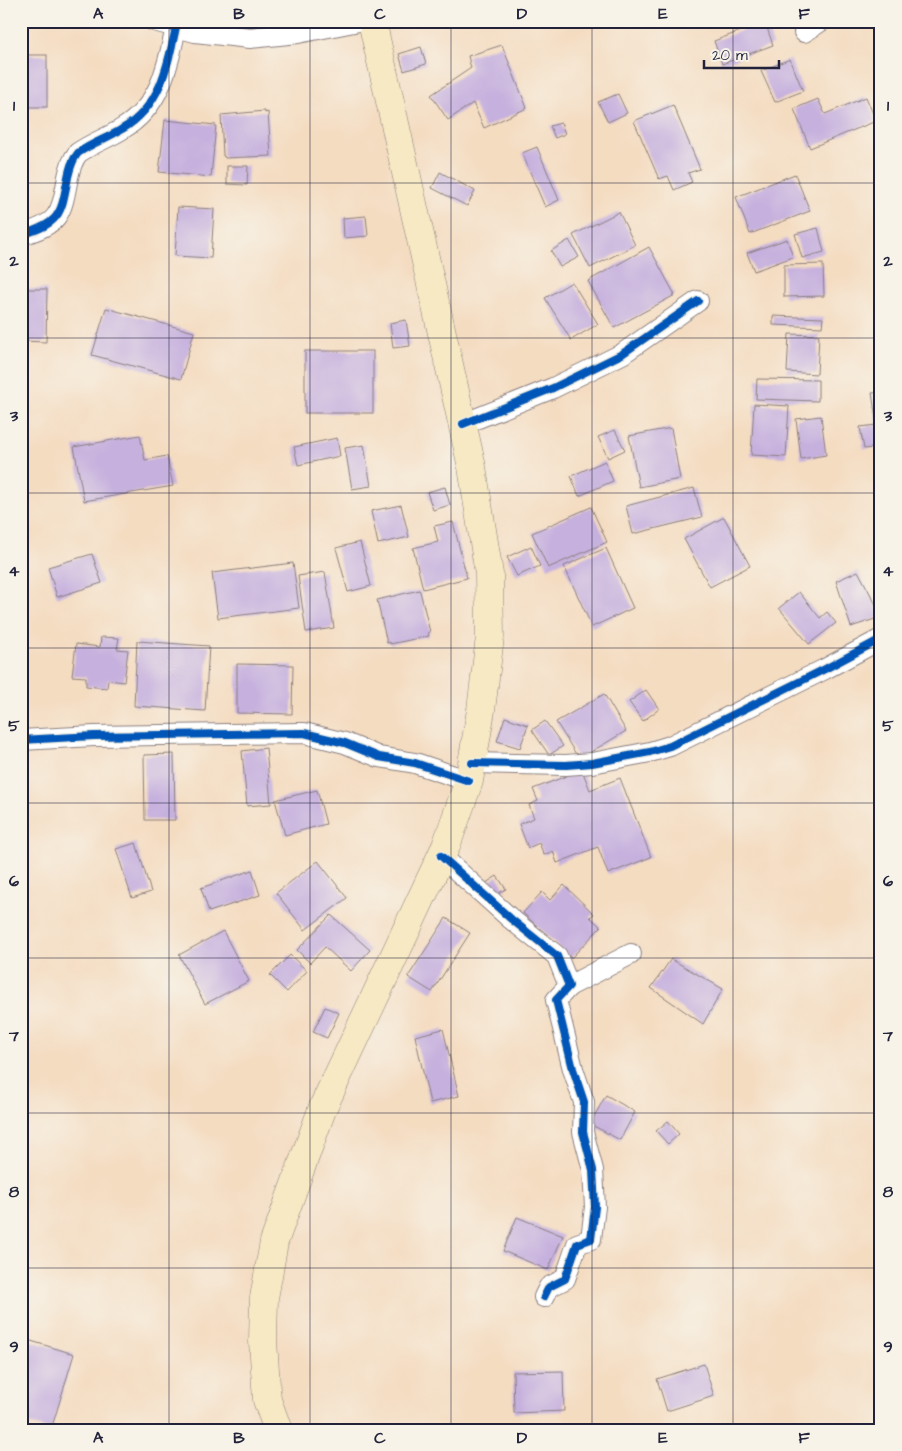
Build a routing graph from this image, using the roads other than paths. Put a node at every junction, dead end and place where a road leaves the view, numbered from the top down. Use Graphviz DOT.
graph roads {
  1 [pos="154,21"];
  2 [pos="358,21"];
  3 [pos="372,21"];
  4 [pos="821,21"];
  5 [pos="176,27"];
  6 [pos="804,32"];
  7 [pos="21,235"];
  8 [pos="698,301"];
  9 [pos="463,424"];
  10 [pos="881,639"];
  11 [pos="21,740"];
  12 [pos="470,772"];
  13 [pos="441,856"];
  14 [pos="631,954"];
  15 [pos="569,986"];
  16 [pos="544,1297"];
  17 [pos="278,1430"];
  1 -- 5 [label="street"];
  2 -- 5 [label="street"];
  3 -- 9 [label="main road"];
  4 -- 6 [label="street"];
  5 -- 7 [label="street"];
  8 -- 9 [label="street"];
  9 -- 12 [label="main road"];
  10 -- 12 [label="street"];
  11 -- 12 [label="street"];
  12 -- 13 [label="main road"];
  13 -- 15 [label="street"];
  13 -- 17 [label="main road"];
  14 -- 15 [label="street"];
  15 -- 16 [label="street"];
}
